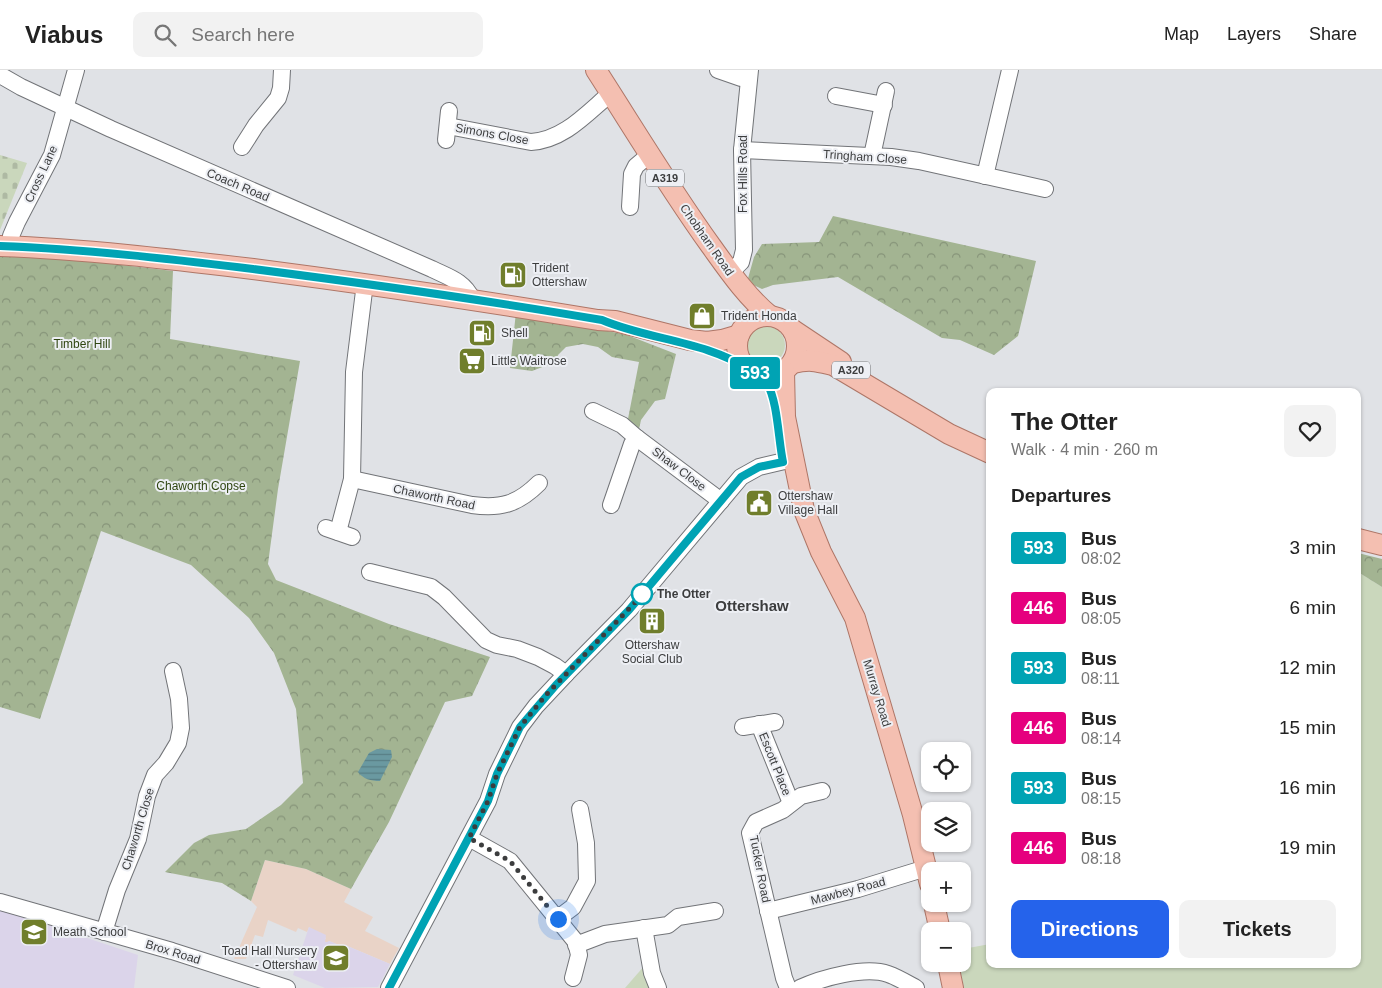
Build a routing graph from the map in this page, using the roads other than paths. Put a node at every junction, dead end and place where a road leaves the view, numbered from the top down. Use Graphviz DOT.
graph roads {
  1 [pos="76,70"];
  2 [pos="282,70"];
  3 [pos="596,70"];
  4 [pos="718,70"];
  5 [pos="1010,70"];
  6 [pos="750,73"];
  7 [pos="0,75"];
  8 [pos="611,93"];
  9 [pos="836,96"];
  10 [pos="65,108"];
  11 [pos="448,126"];
  12 [pos="242,147"];
  13 [pos="742,150"];
  14 [pos="650,155"];
  15 [pos="872,156"];
  16 [pos="985,176"];
  17 [pos="1045,189"];
  18 [pos="630,210"];
  19 [pos="5,246"];
  20 [pos="734,278"];
  21 [pos="365,283"];
  22 [pos="472,299"];
  23 [pos="770,316"];
  24 [pos="602,320"];
  25 [pos="743,329"];
  26 [pos="793,330"];
  27 [pos="744,365"];
  28 [pos="788,367"];
  29 [pos="762,375"];
  30 [pos="593,411"];
  31 [pos="909,412"];
  32 [pos="637,438"];
  33 [pos="986,451"];
  34 [pos="788,461"];
  35 [pos="352,479"];
  36 [pos="544,484"];
  37 [pos="721,500"];
  38 [pos="611,505"];
  39 [pos="339,532"];
  40 [pos="1361,540"];
  41 [pos="1382,545"];
  42 [pos="370,572"];
  43 [pos="173,671"];
  44 [pos="566,674"];
  45 [pos="759,724"];
  46 [pos="822,791"];
  47 [pos="791,803"];
  48 [pos="580,809"];
  49 [pos="469,838"];
  50 [pos="924,862"];
  51 [pos="921,877"];
  52 [pos="0,902"];
  53 [pos="715,911"];
  54 [pos="768,911"];
  55 [pos="558,919"];
  56 [pos="644,928"];
  57 [pos="104,932"];
  58 [pos="576,945"];
  59 [pos="950,972"];
  60 [pos="573,978"];
  61 [pos="287,988"];
  62 [pos="389,988"];
  63 [pos="658,988"];
  64 [pos="788,988"];
  65 [pos="800,988"];
  66 [pos="916,988"];
  67 [pos="953,988"];
  1 -- 10 [label="street, Cross Lane"];
  2 -- 12 [label="street"];
  3 -- 8 [label="main road, Chobham Road / A319"];
  4 -- 6 [label="street"];
  5 -- 16 [label="street"];
  6 -- 13 [label="street, Fox Hills Road"];
  7 -- 10 [label="street, Coach Road"];
  8 -- 11 [label="street, Simons Close"];
  8 -- 14 [label="main road, Chobham Road / A319"];
  9 -- 15 [label="street"];
  10 -- 19 [label="street, Cross Lane"];
  10 -- 22 [label="street, Coach Road"];
  13 -- 15 [label="street, Tringham Close"];
  13 -- 20 [label="street, Fox Hills Road"];
  14 -- 18 [label="street"];
  14 -- 20 [label="main road, Chobham Road / A319"];
  15 -- 16 [label="street, Tringham Close"];
  16 -- 17 [label="street, Tringham Close"];
  19 -- 21 [label="main road"];
  20 -- 23 [label="main road, Chobham Road / A319"];
  20 -- 25 [label="main road, Chobham Road / A319"];
  21 -- 22 [label="main road"];
  21 -- 35 [label="street"];
  22 -- 24 [label="main road"];
  23 -- 25 [label="main road"];
  23 -- 26 [label="main road"];
  24 -- 25 [label="main road"];
  24 -- 27 [label="main road"];
  25 -- 27 [label="main road"];
  26 -- 28 [label="main road"];
  26 -- 31 [label="main road, A320"];
  27 -- 29 [label="main road"];
  28 -- 29 [label="main road"];
  28 -- 31 [label="main road, A320"];
  28 -- 34 [label="main road, Murray Road"];
  29 -- 34 [label="main road, Murray Road"];
  30 -- 32 [label="street, Shaw Close"];
  31 -- 33 [label="main road, A320"];
  32 -- 37 [label="street, Shaw Close"];
  32 -- 38 [label="street"];
  34 -- 37 [label="street"];
  34 -- 50 [label="main road, Murray Road"];
  35 -- 36 [label="street, Chaworth Road"];
  35 -- 39 [label="street"];
  37 -- 44 [label="street"];
  40 -- 41 [label="main road"];
  42 -- 44 [label="street"];
  43 -- 57 [label="street, Chaworth Close"];
  44 -- 49 [label="street"];
  45 -- 47 [label="street, Escott Place"];
  46 -- 47 [label="street, Tucker Road"];
  47 -- 54 [label="street, Tucker Road"];
  48 -- 55 [label="street"];
  49 -- 55 [label="street"];
  49 -- 62 [label="street"];
  51 -- 54 [label="street, Mawbey Road"];
  52 -- 57 [label="street, Brox Road"];
  53 -- 56 [label="street"];
  54 -- 64 [label="street, Tucker Road"];
  55 -- 58 [label="street"];
  56 -- 58 [label="street"];
  56 -- 63 [label="street"];
  57 -- 61 [label="street, Brox Road"];
  58 -- 60 [label="street"];
  59 -- 67 [label="main road"];
  65 -- 66 [label="street"];
}
